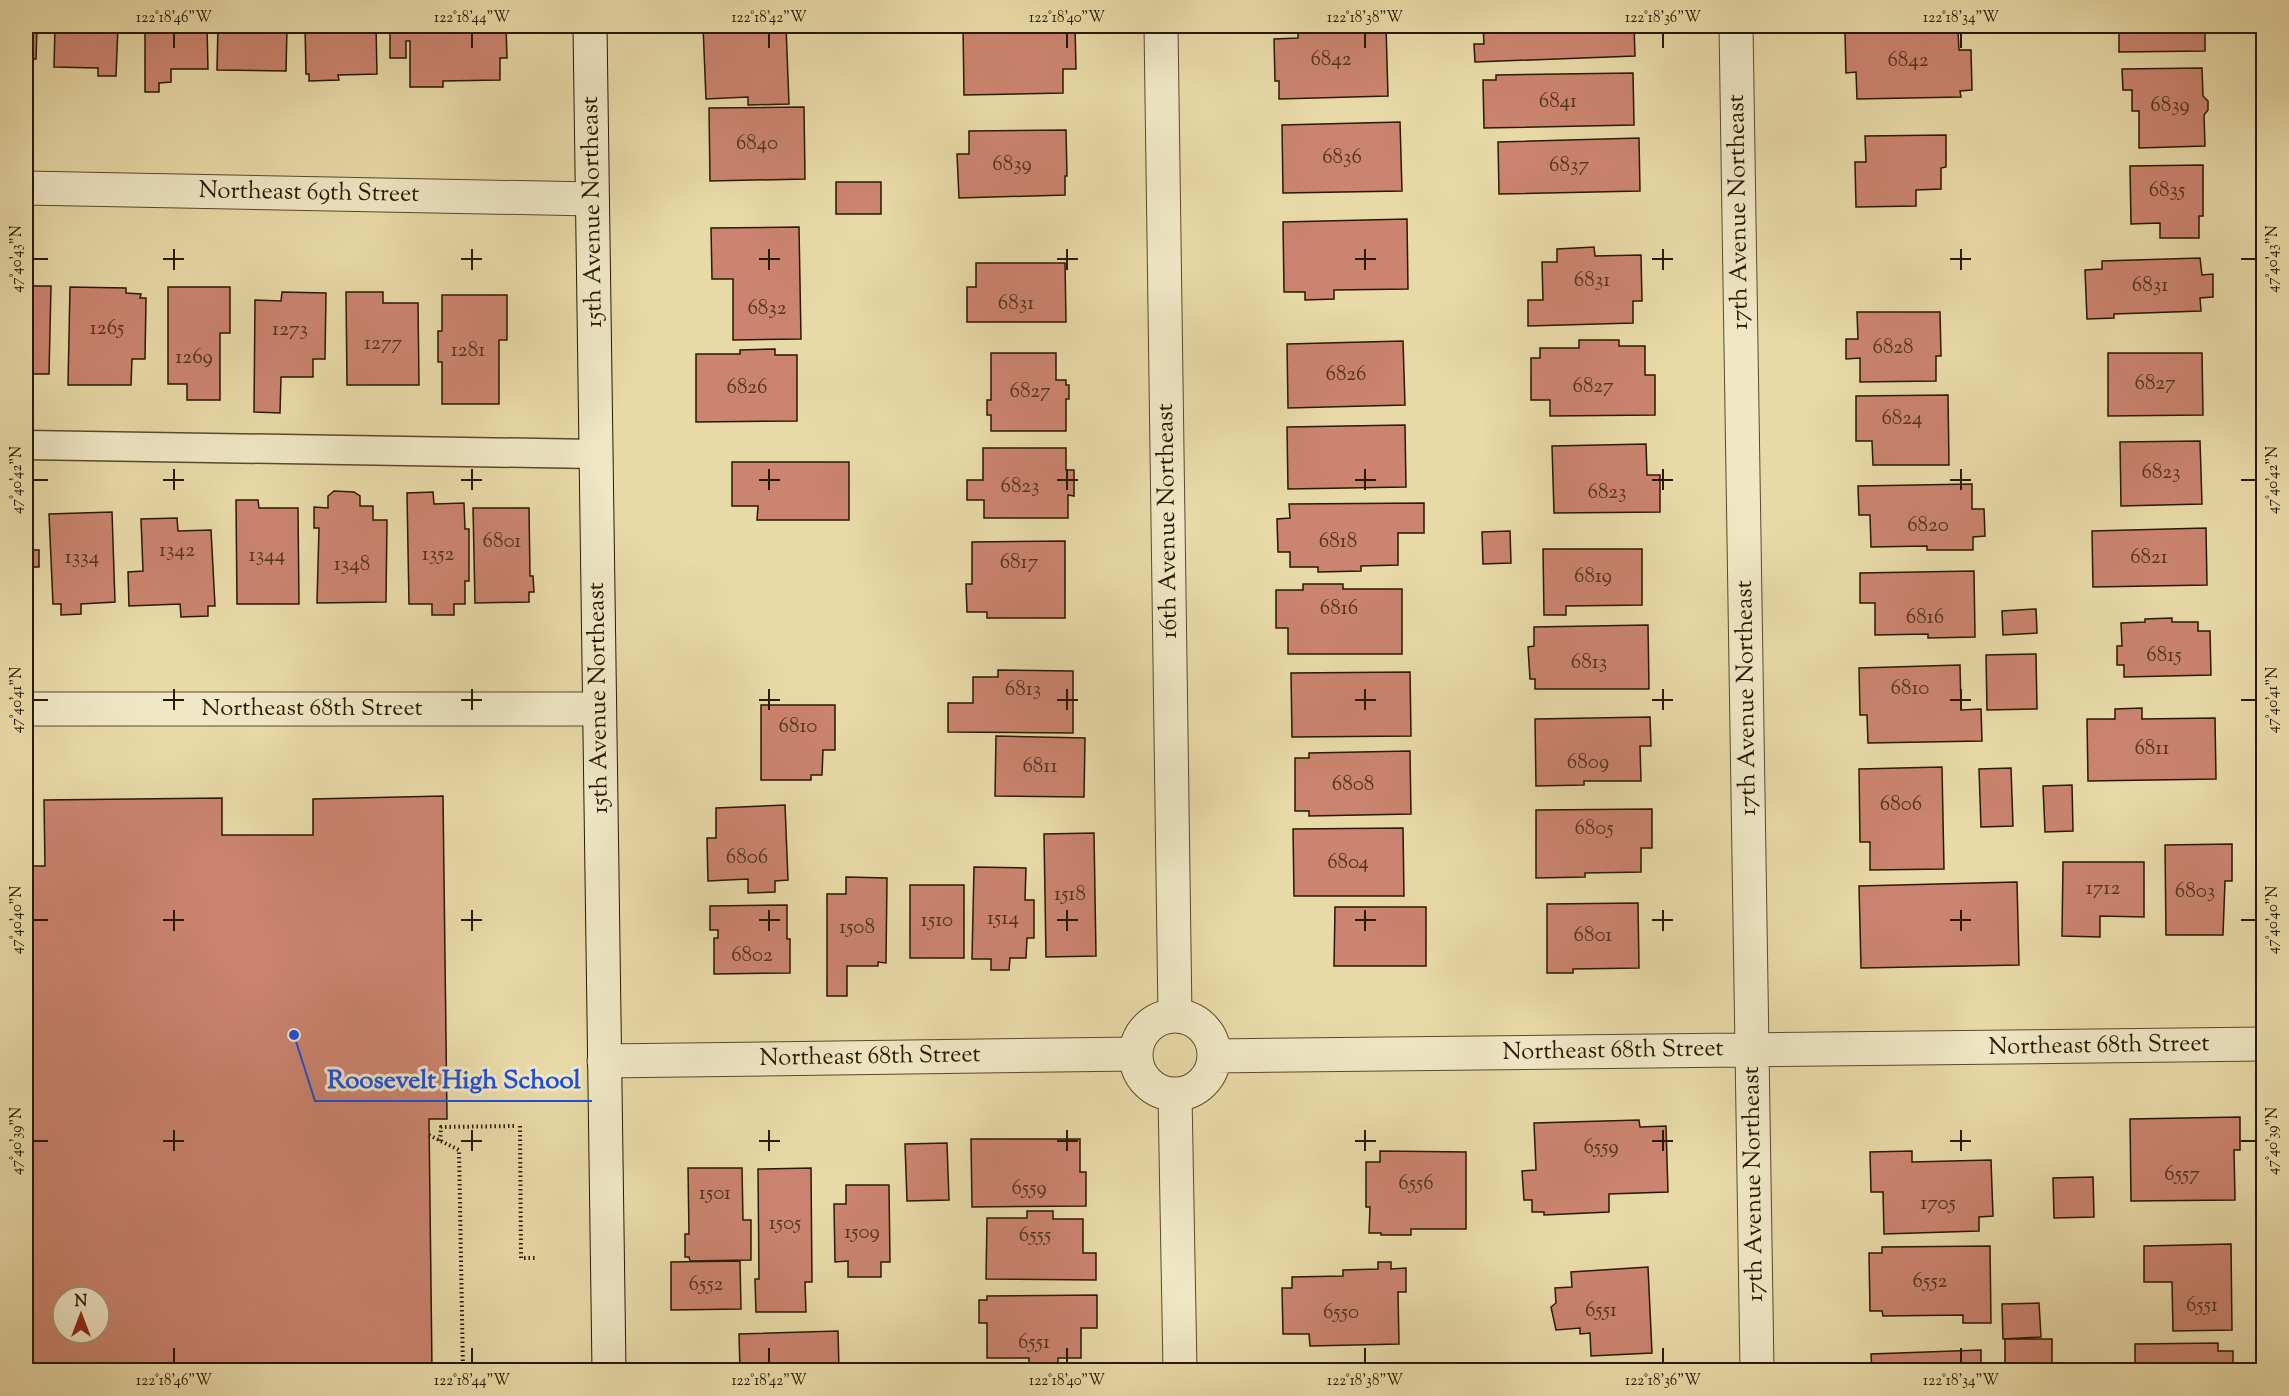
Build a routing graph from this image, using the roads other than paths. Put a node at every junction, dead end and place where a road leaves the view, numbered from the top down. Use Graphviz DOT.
graph roads {
  1 [pos="590,26"];
  2 [pos="1161,26"];
  3 [pos="1736,26"];
  4 [pos="26,188"];
  5 [pos="592,199"];
  6 [pos="26,445"];
  7 [pos="596,454"];
  8 [pos="26,709"];
  9 [pos="599,709"];
  10 [pos="1175,1016"];
  11 [pos="2264,1044"];
  12 [pos="1752,1049"];
  13 [pos="1135,1054"];
  14 [pos="1214,1056"];
  15 [pos="604,1061"];
  16 [pos="1175,1095"];
  17 [pos="609,1371"];
  18 [pos="1180,1371"];
  19 [pos="1757,1371"];
  1 -- 5 [label="street, 15th Avenue Northeast"];
  2 -- 10 [label="street, 16th Avenue Northeast"];
  3 -- 12 [label="street, 17th Avenue Northeast"];
  4 -- 5 [label="street, Northeast 69th Street"];
  5 -- 7 [label="street, 15th Avenue Northeast"];
  6 -- 7 [label="lane"];
  7 -- 9 [label="street, 15th Avenue Northeast"];
  8 -- 9 [label="street, Northeast 68th Street"];
  9 -- 15 [label="street, 15th Avenue Northeast"];
  10 -- 13 [label="street"];
  10 -- 14 [label="street"];
  11 -- 12 [label="street, Northeast 68th Street"];
  12 -- 14 [label="street, Northeast 68th Street"];
  12 -- 19 [label="street, 17th Avenue Northeast"];
  13 -- 15 [label="street, Northeast 68th Street"];
  13 -- 16 [label="street"];
  14 -- 16 [label="street"];
  15 -- 17 [label="street, 15th Avenue Northeast"];
  16 -- 18 [label="street"];
}
